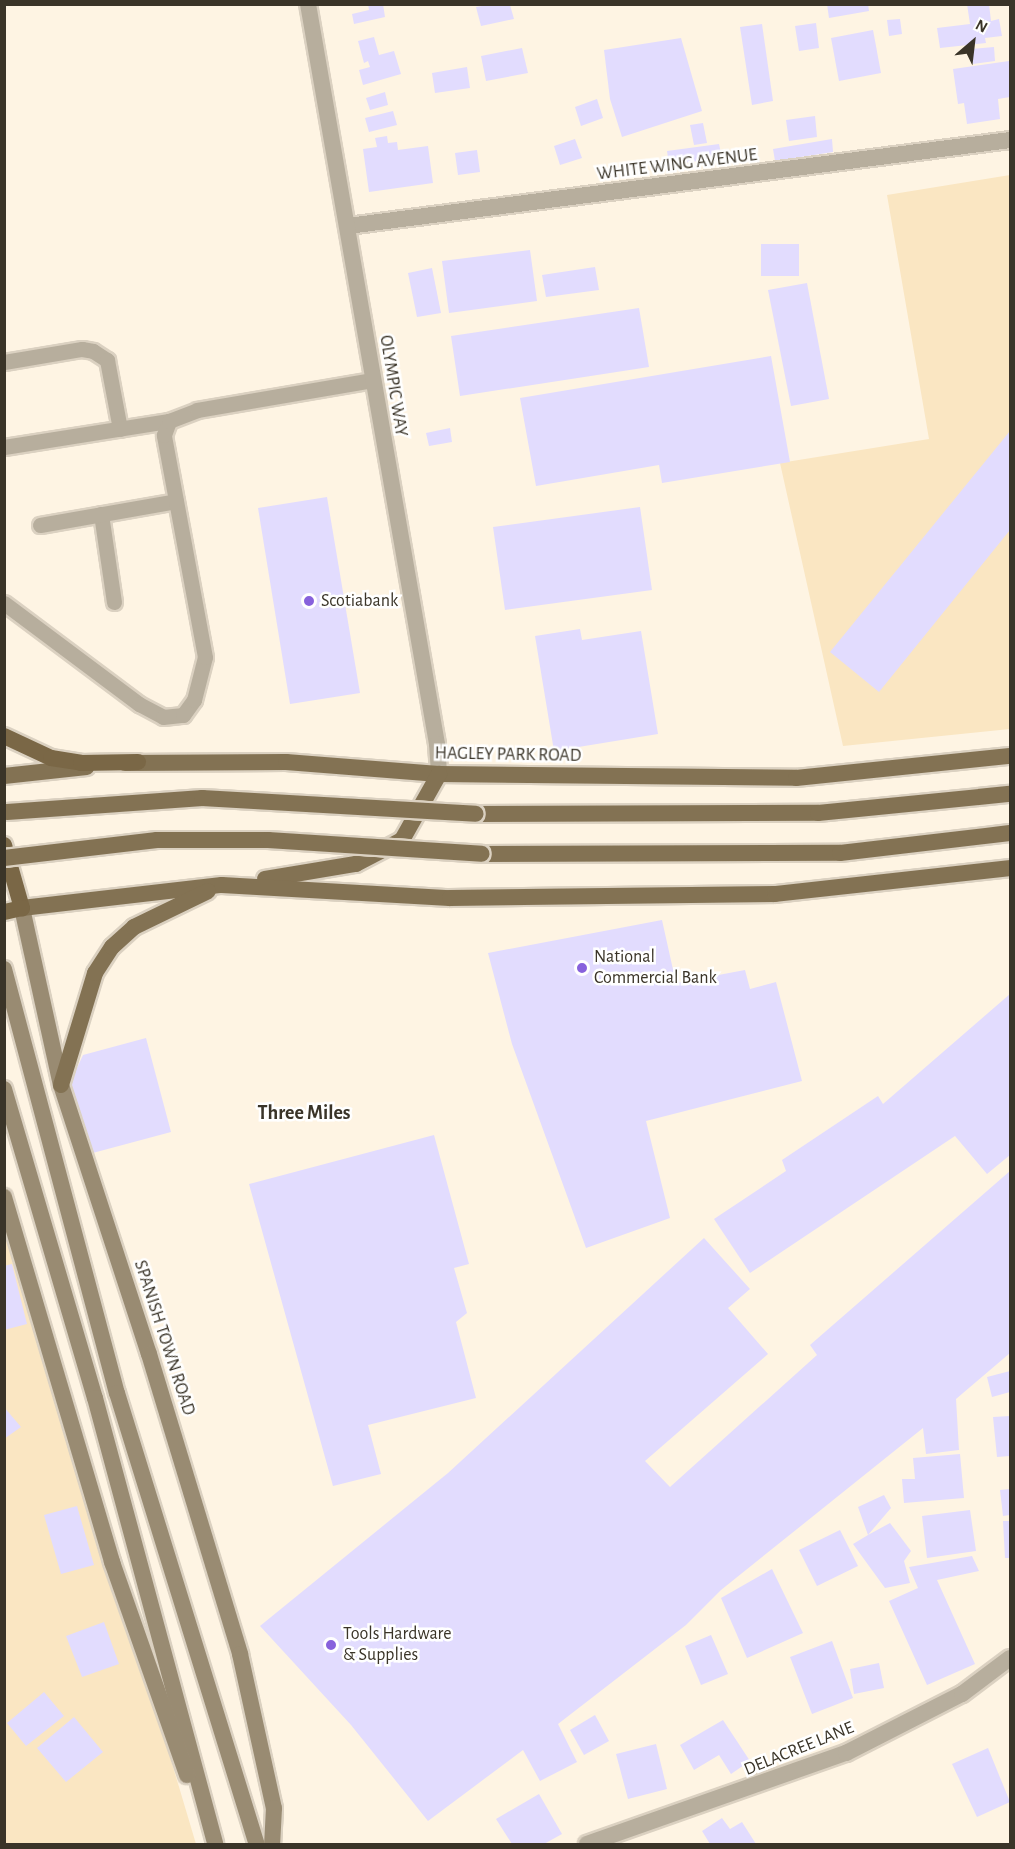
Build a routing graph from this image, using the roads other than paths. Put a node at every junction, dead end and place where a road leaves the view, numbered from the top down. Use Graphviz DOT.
graph roads {
  1 [pos="308,4"];
  2 [pos="1011,140"];
  3 [pos="348,226"];
  4 [pos="4,362"];
  5 [pos="372,380"];
  6 [pos="169,422"];
  7 [pos="120,429"];
  8 [pos="4,447"];
  9 [pos="176,501"];
  10 [pos="101,514"];
  11 [pos="40,525"];
  12 [pos="114,602"];
  13 [pos="4,603"];
  14 [pos="4,736"];
  15 [pos="1011,756"];
  16 [pos="138,762"];
  17 [pos="439,774"];
  18 [pos="4,776"];
  19 [pos="1011,794"];
  20 [pos="6,813"];
  21 [pos="1011,833"];
  22 [pos="4,845"];
  23 [pos="12,856"];
  24 [pos="1011,868"];
  25 [pos="222,885"];
  26 [pos="22,908"];
  27 [pos="4,912"];
  28 [pos="4,969"];
  29 [pos="61,1085"];
  30 [pos="4,1089"];
  31 [pos="4,1197"];
  32 [pos="1011,1658"];
  33 [pos="213,1836"];
  34 [pos="257,1845"];
  35 [pos="272,1845"];
  36 [pos="587,1845"];
  1 -- 3 [label="street, OLYMPIC WAY"];
  2 -- 3 [label="street, WHITE WING AVENUE"];
  3 -- 5 [label="street, OLYMPIC WAY"];
  4 -- 7 [label="lane"];
  5 -- 6 [label="lane"];
  5 -- 17 [label="street, OLYMPIC WAY"];
  6 -- 7 [label="lane"];
  6 -- 9 [label="lane"];
  7 -- 8 [label="lane"];
  9 -- 10 [label="lane"];
  9 -- 13 [label="lane"];
  10 -- 11 [label="lane"];
  10 -- 12 [label="lane"];
  14 -- 16 [label="highway"];
  15 -- 17 [label="main road, HAGLEY PARK ROAD"];
  16 -- 17 [label="main road, HAGLEY PARK ROAD"];
  16 -- 18 [label="main road, HAGLEY PARK ROAD"];
  17 -- 25 [label="main road"];
  19 -- 20 [label="main road, bridge"];
  21 -- 23 [label="main road, bridge"];
  22 -- 26 [label="highway, SPANISH TOWN ROAD"];
  24 -- 25 [label="main road"];
  25 -- 26 [label="main road"];
  25 -- 29 [label="main road"];
  26 -- 27 [label="highway"];
  26 -- 29 [label="main road, SPANISH TOWN ROAD"];
  28 -- 34 [label="main road"];
  29 -- 35 [label="main road, SPANISH TOWN ROAD"];
  30 -- 33 [label="main road"];
  31 -- 33 [label="main road"];
  32 -- 36 [label="street, DELACREE LANE"];
}
